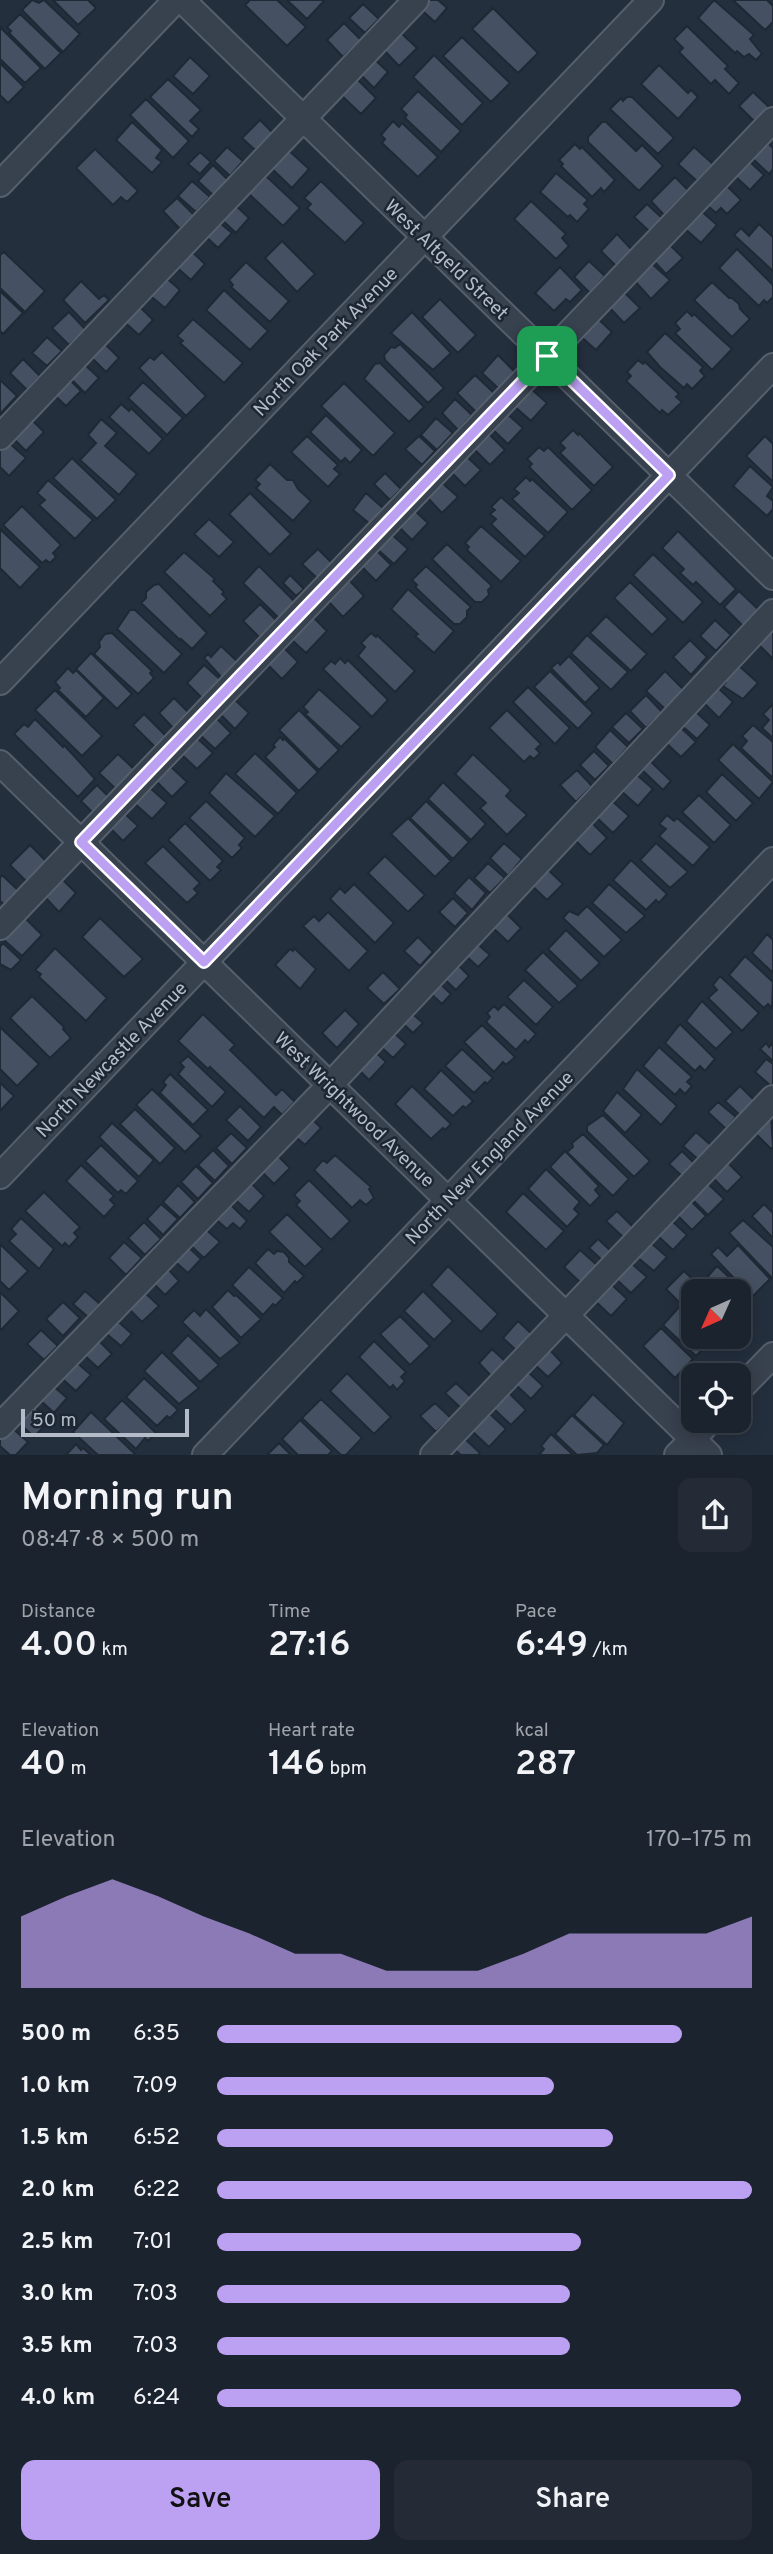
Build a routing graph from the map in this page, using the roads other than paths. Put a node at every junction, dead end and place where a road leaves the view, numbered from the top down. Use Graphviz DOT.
graph roads {
  1 [pos="176,0"];
  2 [pos="182,0"];
  3 [pos="416,0"];
  4 [pos="651,0"];
  5 [pos="303,119"];
  6 [pos="773,120"];
  7 [pos="0,184"];
  8 [pos="425,237"];
  9 [pos="547,356"];
  10 [pos="773,366"];
  11 [pos="0,436"];
  12 [pos="669,475"];
  13 [pos="773,577"];
  14 [pos="773,612"];
  15 [pos="0,682"];
  16 [pos="0,763"];
  17 [pos="81,842"];
  18 [pos="773,860"];
  19 [pos="0,927"];
  20 [pos="204,962"];
  21 [pos="330,1085"];
  22 [pos="773,1098"];
  23 [pos="0,1175"];
  24 [pos="448,1200"];
  25 [pos="566,1315"];
  26 [pos="773,1355"];
  27 [pos="751,1378"];
  28 [pos="0,1426"];
  29 [pos="703,1433"];
  30 [pos="693,1450"];
  31 [pos="205,1455"];
  32 [pos="433,1455"];
  1 -- 7 [label="street"];
  2 -- 5 [label="street, West Altgeld Street"];
  3 -- 5 [label="street"];
  4 -- 8 [label="street, North Oak Park Avenue"];
  5 -- 8 [label="street, West Altgeld Street"];
  5 -- 11 [label="street"];
  6 -- 9 [label="street"];
  8 -- 9 [label="street, West Altgeld Street"];
  8 -- 15 [label="street, North Oak Park Avenue"];
  9 -- 12 [label="street, West Altgeld Street"];
  9 -- 17 [label="street"];
  10 -- 12 [label="street, North Newcastle Avenue"];
  12 -- 13 [label="street, West Altgeld Street"];
  12 -- 20 [label="street, North Newcastle Avenue"];
  14 -- 21 [label="street"];
  16 -- 17 [label="street, West Wrightwood Avenue"];
  17 -- 19 [label="street"];
  17 -- 20 [label="street, West Wrightwood Avenue"];
  18 -- 24 [label="street, North New England Avenue"];
  20 -- 21 [label="street, West Wrightwood Avenue"];
  20 -- 23 [label="street, North Newcastle Avenue"];
  21 -- 24 [label="street, West Wrightwood Avenue"];
  21 -- 28 [label="street"];
  22 -- 25 [label="street"];
  24 -- 25 [label="street, West Wrightwood Avenue"];
  24 -- 31 [label="street, North New England Avenue"];
  25 -- 30 [label="street, West Wrightwood Avenue"];
  25 -- 32 [label="street"];
  26 -- 27 [label="street"];
  29 -- 30 [label="street"];
}
